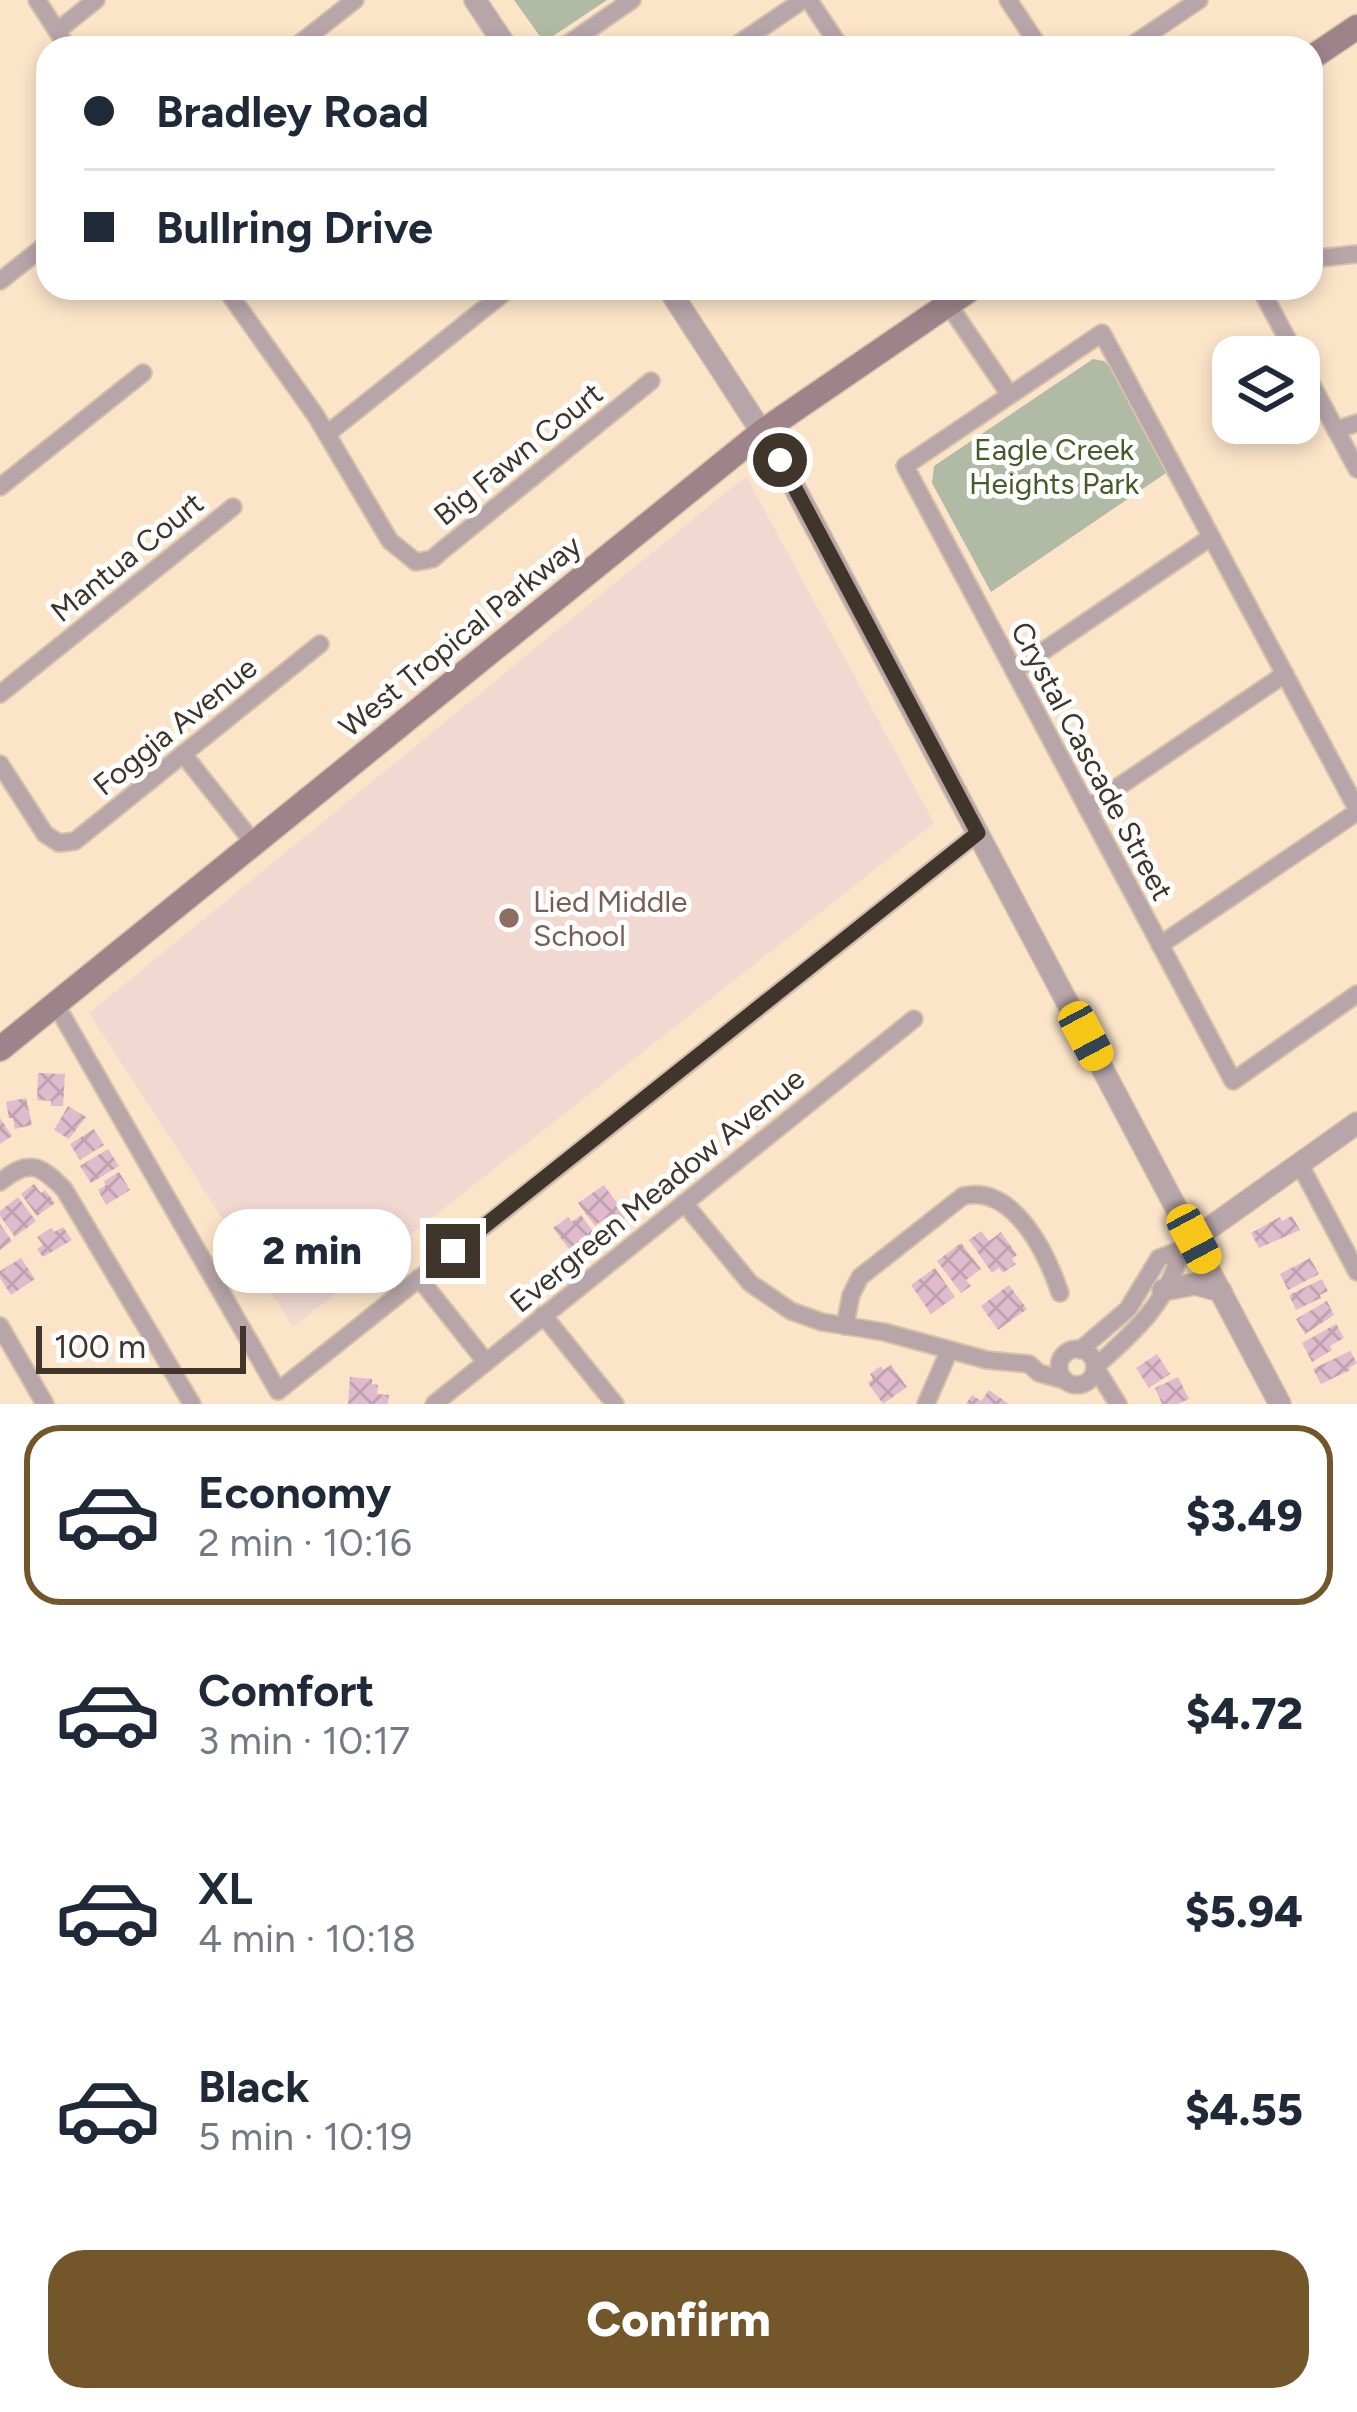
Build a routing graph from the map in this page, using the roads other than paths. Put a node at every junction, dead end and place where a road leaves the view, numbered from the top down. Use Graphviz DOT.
graph roads {
  1 [pos="37,0"];
  2 [pos="96,0"];
  3 [pos="355,0"];
  4 [pos="475,0"];
  5 [pos="632,0"];
  6 [pos="806,0"];
  7 [pos="1008,0"];
  8 [pos="1199,0"];
  9 [pos="1357,26"];
  10 [pos="57,31"];
  11 [pos="60,36"];
  12 [pos="309,36"];
  13 [pos="499,36"];
  14 [pos="580,36"];
  15 [pos="750,36"];
  16 [pos="832,36"];
  17 [pos="1032,36"];
  18 [pos="1150,36"];
  19 [pos="1323,50"];
  20 [pos="36,252"];
  21 [pos="1357,254"];
  22 [pos="1323,258"];
  23 [pos="0,281"];
  24 [pos="233,300"];
  25 [pos="495,300"];
  26 [pos="676,300"];
  27 [pos="954,300"];
  28 [pos="1266,300"];
  29 [pos="948,304"];
  30 [pos="1286,336"];
  31 [pos="143,374"];
  32 [pos="651,382"];
  33 [pos="1010,395"];
  34 [pos="1320,400"];
  35 [pos="1357,422"];
  36 [pos="763,430"];
  37 [pos="1336,430"];
  38 [pos="327,434"];
  39 [pos="1357,469"];
  40 [pos="0,487"];
  41 [pos="232,507"];
  42 [pos="1211,537"];
  43 [pos="320,644"];
  44 [pos="1014,671"];
  45 [pos="1285,674"];
  46 [pos="0,694"];
  47 [pos="182,754"];
  48 [pos="0,764"];
  49 [pos="1087,808"];
  50 [pos="1357,810"];
  51 [pos="978,833"];
  52 [pos="254,842"];
  53 [pos="1160,945"];
  54 [pos="1357,994"];
  55 [pos="55,1004"];
  56 [pos="914,1019"];
  57 [pos="0,1049"];
  58 [pos="1357,1123"];
  59 [pos="1299,1163"];
  60 [pos="0,1182"];
  61 [pos="684,1203"];
  62 [pos="1187,1246"];
  63 [pos="1357,1272"];
  64 [pos="419,1278"];
  65 [pos="1163,1290"];
  66 [pos="1221,1291"];
  67 [pos="1060,1293"];
  68 [pos="544,1316"];
  69 [pos="0,1326"];
  70 [pos="845,1326"];
  71 [pos="949,1351"];
  72 [pos="1073,1352"];
  73 [pos="17,1356"];
  74 [pos="486,1362"];
  75 [pos="1029,1364"];
  76 [pos="0,1366"];
  77 [pos="1095,1367"];
  78 [pos="1064,1380"];
  79 [pos="1084,1384"];
  80 [pos="1115,1401"];
  81 [pos="45,1404"];
  82 [pos="192,1404"];
  83 [pos="434,1404"];
  84 [pos="615,1404"];
  85 [pos="926,1404"];
  86 [pos="1280,1404"];
  1 -- 10 [label="street"];
  2 -- 10 [label="street"];
  3 -- 12 [label="street"];
  4 -- 13 [label="street"];
  5 -- 14 [label="street"];
  6 -- 15 [label="street"];
  6 -- 16 [label="street"];
  7 -- 17 [label="street"];
  8 -- 18 [label="street"];
  9 -- 19 [label="main road"];
  10 -- 11 [label="street"];
  20 -- 23 [label="street"];
  21 -- 22 [label="street"];
  24 -- 38 [label="street"];
  25 -- 38 [label="street"];
  26 -- 36 [label="street"];
  27 -- 29 [label="main road, West Tropical Parkway"];
  28 -- 30 [label="street"];
  29 -- 33 [label="street"];
  29 -- 36 [label="main road, West Tropical Parkway"];
  31 -- 40 [label="street"];
  32 -- 38 [label="street, Big Fawn Court"];
  33 -- 42 [label="street"];
  33 -- 44 [label="street, Crystal Cascade Street"];
  34 -- 37 [label="street"];
  35 -- 37 [label="street"];
  36 -- 51 [label="street"];
  36 -- 52 [label="main road, West Tropical Parkway"];
  37 -- 39 [label="street"];
  41 -- 46 [label="street, Mantua Court"];
  42 -- 44 [label="street"];
  42 -- 45 [label="street"];
  43 -- 47 [label="street, Foggia Avenue"];
  44 -- 49 [label="street, Crystal Cascade Street"];
  45 -- 49 [label="street"];
  45 -- 50 [label="street"];
  47 -- 48 [label="street, Foggia Avenue"];
  47 -- 52 [label="street"];
  49 -- 53 [label="street, Crystal Cascade Street"];
  50 -- 53 [label="street"];
  51 -- 62 [label="street"];
  51 -- 64 [label="street"];
  52 -- 55 [label="main road, West Tropical Parkway"];
  53 -- 54 [label="street, Crystal Cascade Street"];
  55 -- 57 [label="main road, West Tropical Parkway"];
  55 -- 64 [label="street"];
  56 -- 61 [label="street, Evergreen Meadow Avenue"];
  58 -- 59 [label="street"];
  59 -- 62 [label="street"];
  59 -- 63 [label="street"];
  60 -- 82 [label="street"];
  61 -- 68 [label="street, Evergreen Meadow Avenue"];
  61 -- 70 [label="street"];
  62 -- 65 [label="street"];
  62 -- 66 [label="street"];
  62 -- 72 [label="street"];
  64 -- 74 [label="street"];
  65 -- 66 [label="street"];
  65 -- 77 [label="street"];
  66 -- 86 [label="street"];
  67 -- 70 [label="street"];
  68 -- 74 [label="street, Evergreen Meadow Avenue"];
  68 -- 84 [label="street"];
  69 -- 73 [label="street"];
  70 -- 71 [label="street"];
  71 -- 75 [label="street"];
  71 -- 85 [label="street"];
  72 -- 75 [label="street"];
  72 -- 77 [label="street"];
  72 -- 78 [label="street"];
  73 -- 76 [label="street"];
  73 -- 81 [label="street"];
  74 -- 83 [label="street, Evergreen Meadow Avenue"];
  75 -- 78 [label="street"];
  77 -- 79 [label="street"];
  77 -- 80 [label="street"];
  78 -- 79 [label="street"];
  79 -- 80 [label="street"];
}
